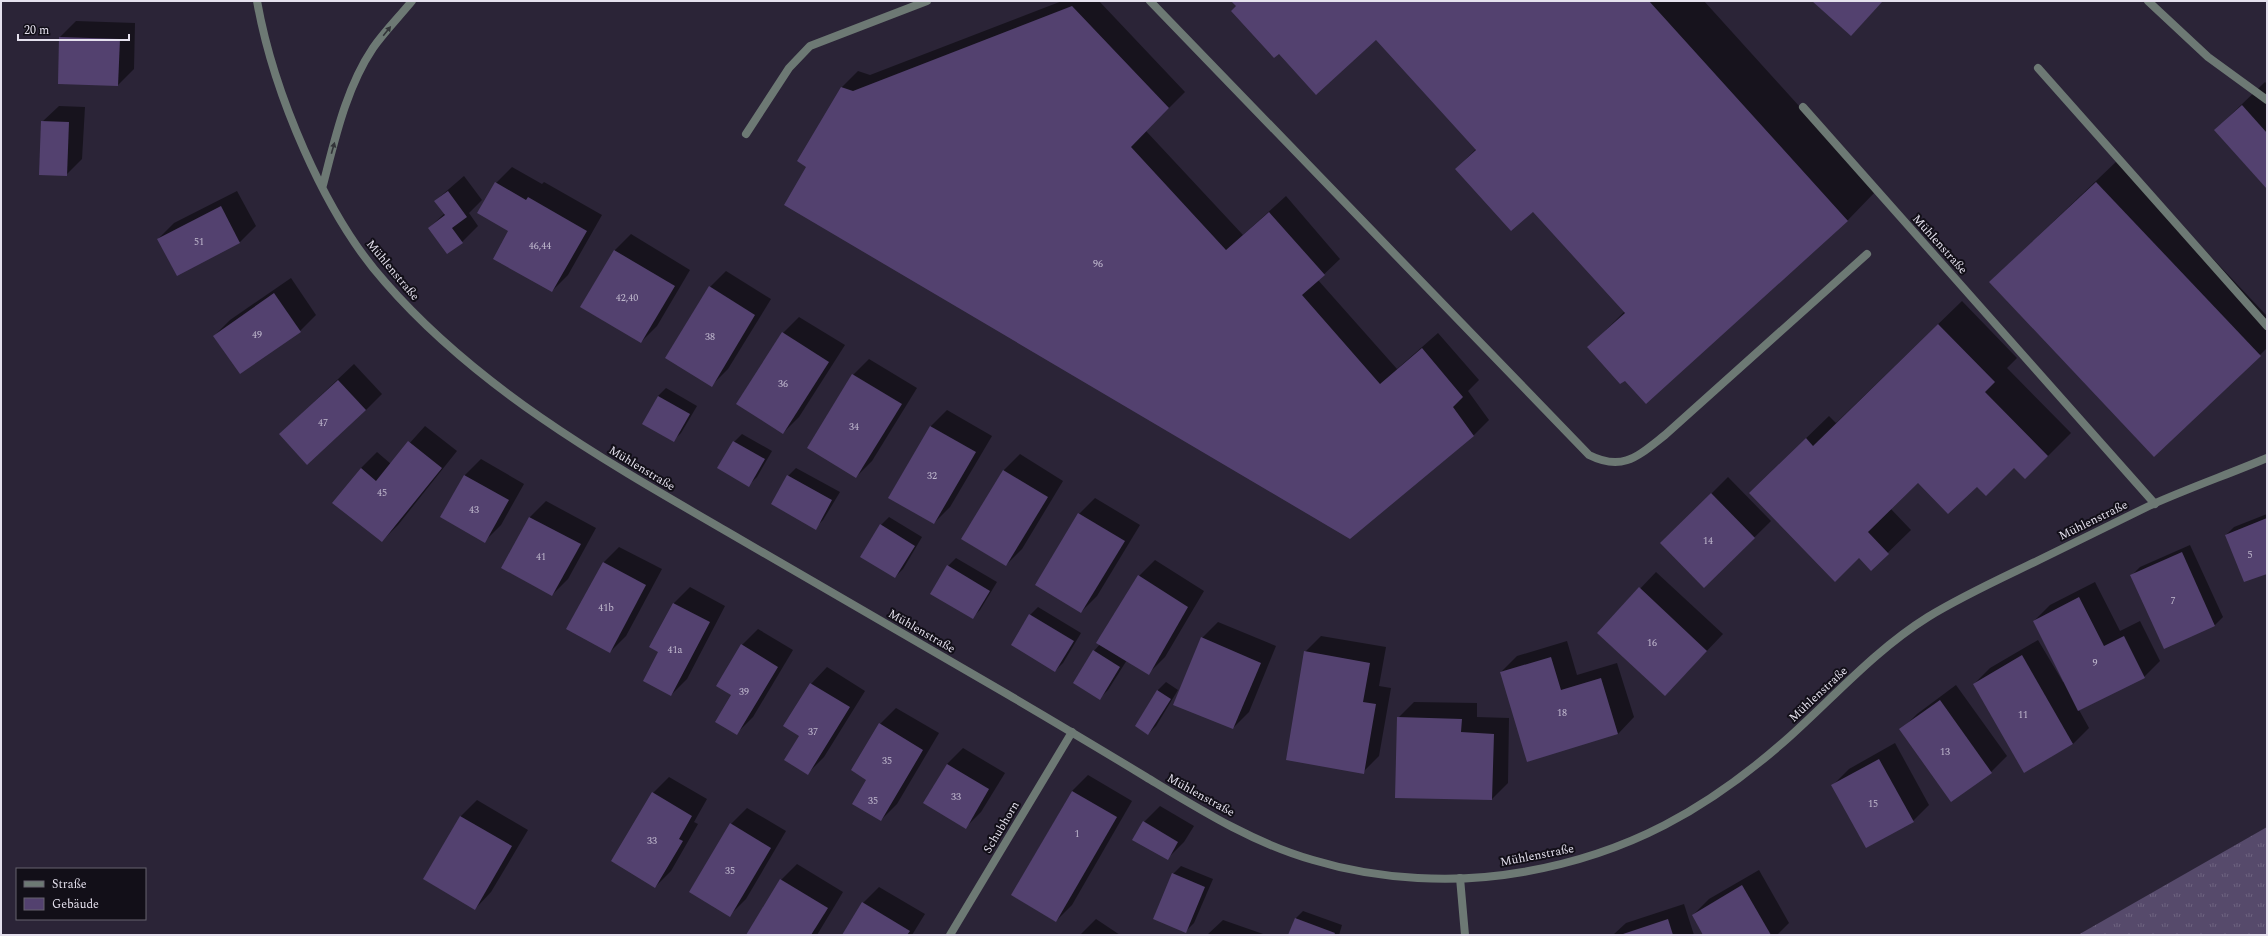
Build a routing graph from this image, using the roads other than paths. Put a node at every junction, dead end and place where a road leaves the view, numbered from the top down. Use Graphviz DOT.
graph roads {
  1 [pos="257,1"];
  2 [pos="412,1"];
  3 [pos="927,1"];
  4 [pos="1150,1"];
  5 [pos="2148,1"];
  6 [pos="2038,68"];
  7 [pos="2267,100"];
  8 [pos="1803,107"];
  9 [pos="746,134"];
  10 [pos="323,185"];
  11 [pos="1867,254"];
  12 [pos="2267,326"];
  13 [pos="2267,458"];
  14 [pos="2155,504"];
  15 [pos="1072,732"];
  16 [pos="1460,878"];
  17 [pos="950,935"];
  18 [pos="1465,935"];
  1 -- 10 [label="street, Mühlenstraße"];
  10 -- 2 [label="street, one-way"];
  3 -- 9 [label="street"];
  4 -- 11 [label="street"];
  5 -- 7 [label="street"];
  6 -- 12 [label="street"];
  8 -- 14 [label="street, Mühlenstraße"];
  10 -- 15 [label="street, Mühlenstraße"];
  13 -- 14 [label="street, Mühlenstraße"];
  14 -- 16 [label="street, Mühlenstraße"];
  15 -- 16 [label="street, Mühlenstraße"];
  15 -- 17 [label="street, Schubhorn"];
  16 -- 18 [label="street"];
}
